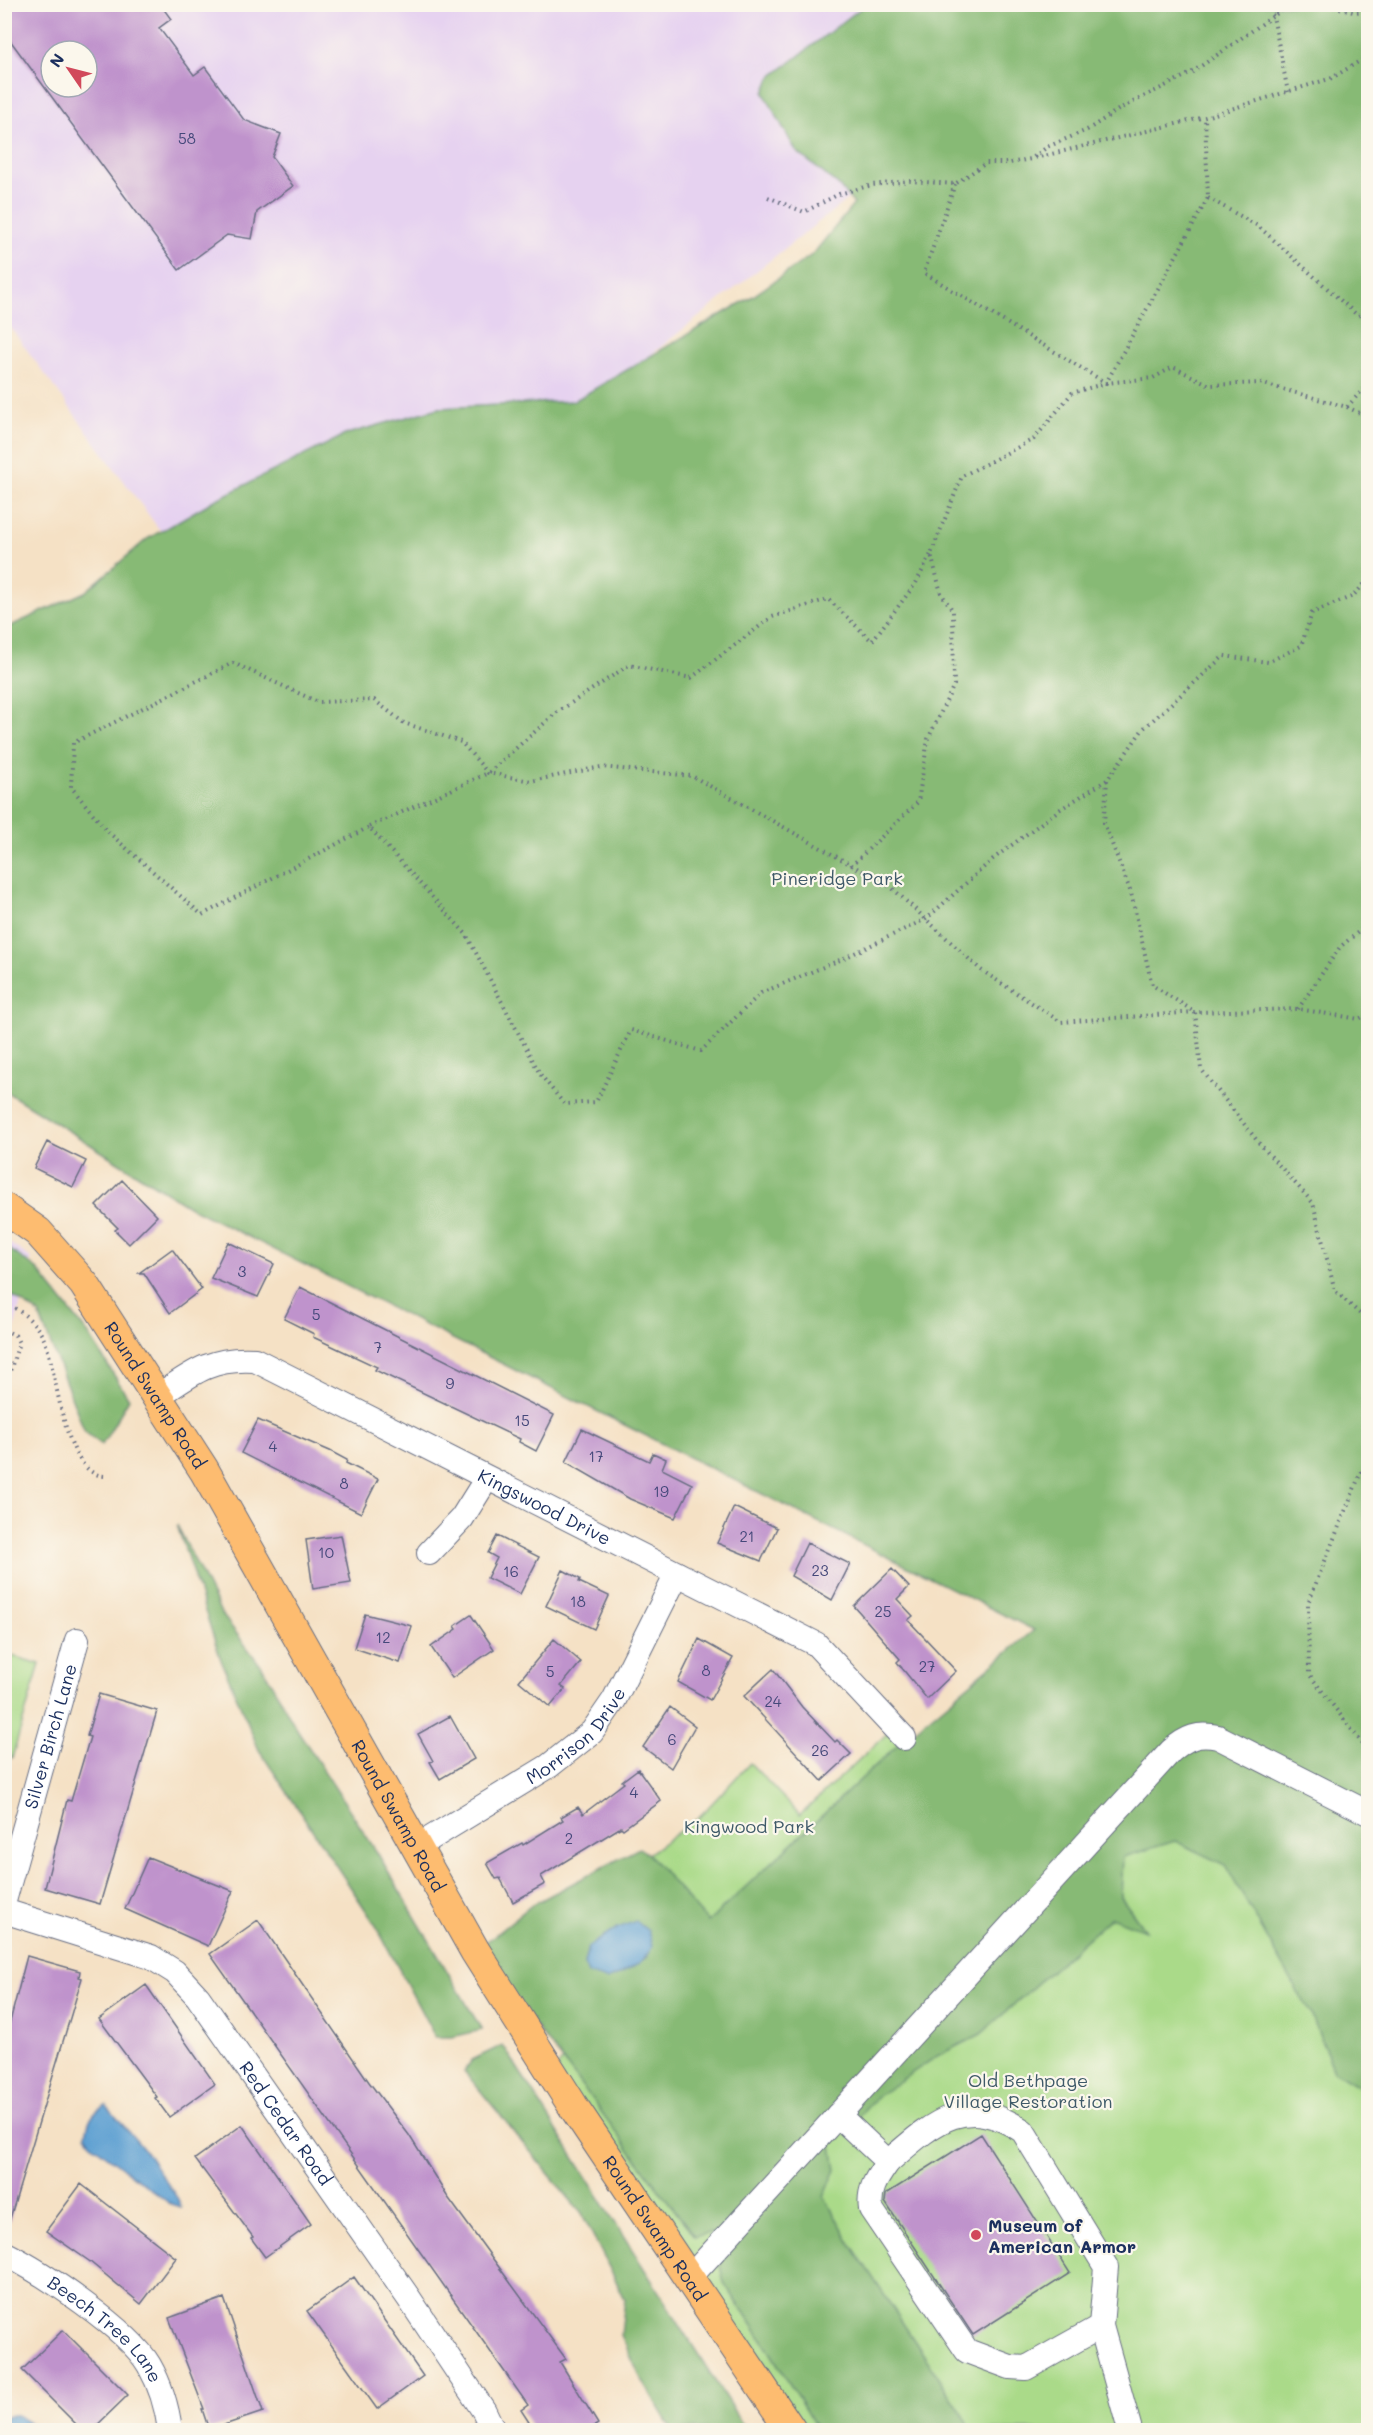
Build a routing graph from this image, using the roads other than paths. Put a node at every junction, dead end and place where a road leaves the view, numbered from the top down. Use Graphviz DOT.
graph roads {
  1 [pos="4,1208"];
  2 [pos="157,1397"];
  3 [pos="488,1478"];
  4 [pos="429,1553"];
  5 [pos="677,1574"];
  6 [pos="77,1640"];
  7 [pos="904,1738"];
  8 [pos="1368,1814"];
  9 [pos="418,1846"];
  10 [pos="4,1901"];
  11 [pos="4,1911"];
  12 [pos="838,2115"];
  13 [pos="888,2162"];
  14 [pos="4,2253"];
  15 [pos="690,2277"];
  16 [pos="1101,2326"];
  17 [pos="170,2430"];
  18 [pos="493,2430"];
  19 [pos="791,2430"];
  20 [pos="1130,2430"];
  1 -- 2 [label="main road, Round Swamp Road"];
  2 -- 3 [label="street, Kingswood Drive"];
  2 -- 9 [label="main road, Round Swamp Road"];
  3 -- 4 [label="street"];
  3 -- 5 [label="street, Kingswood Drive"];
  5 -- 7 [label="street, Kingswood Drive"];
  5 -- 9 [label="street, Morrison Drive"];
  6 -- 10 [label="street, Silver Birch Lane"];
  8 -- 12 [label="street"];
  9 -- 15 [label="main road, Round Swamp Road"];
  11 -- 18 [label="street, Red Cedar Road"];
  12 -- 13 [label="street"];
  12 -- 15 [label="street"];
  13 -- 16 [label="street"];
  13 -- 16 [label="street"];
  14 -- 17 [label="street, Beech Tree Lane"];
  15 -- 19 [label="main road, Round Swamp Road"];
  16 -- 20 [label="street"];
}
